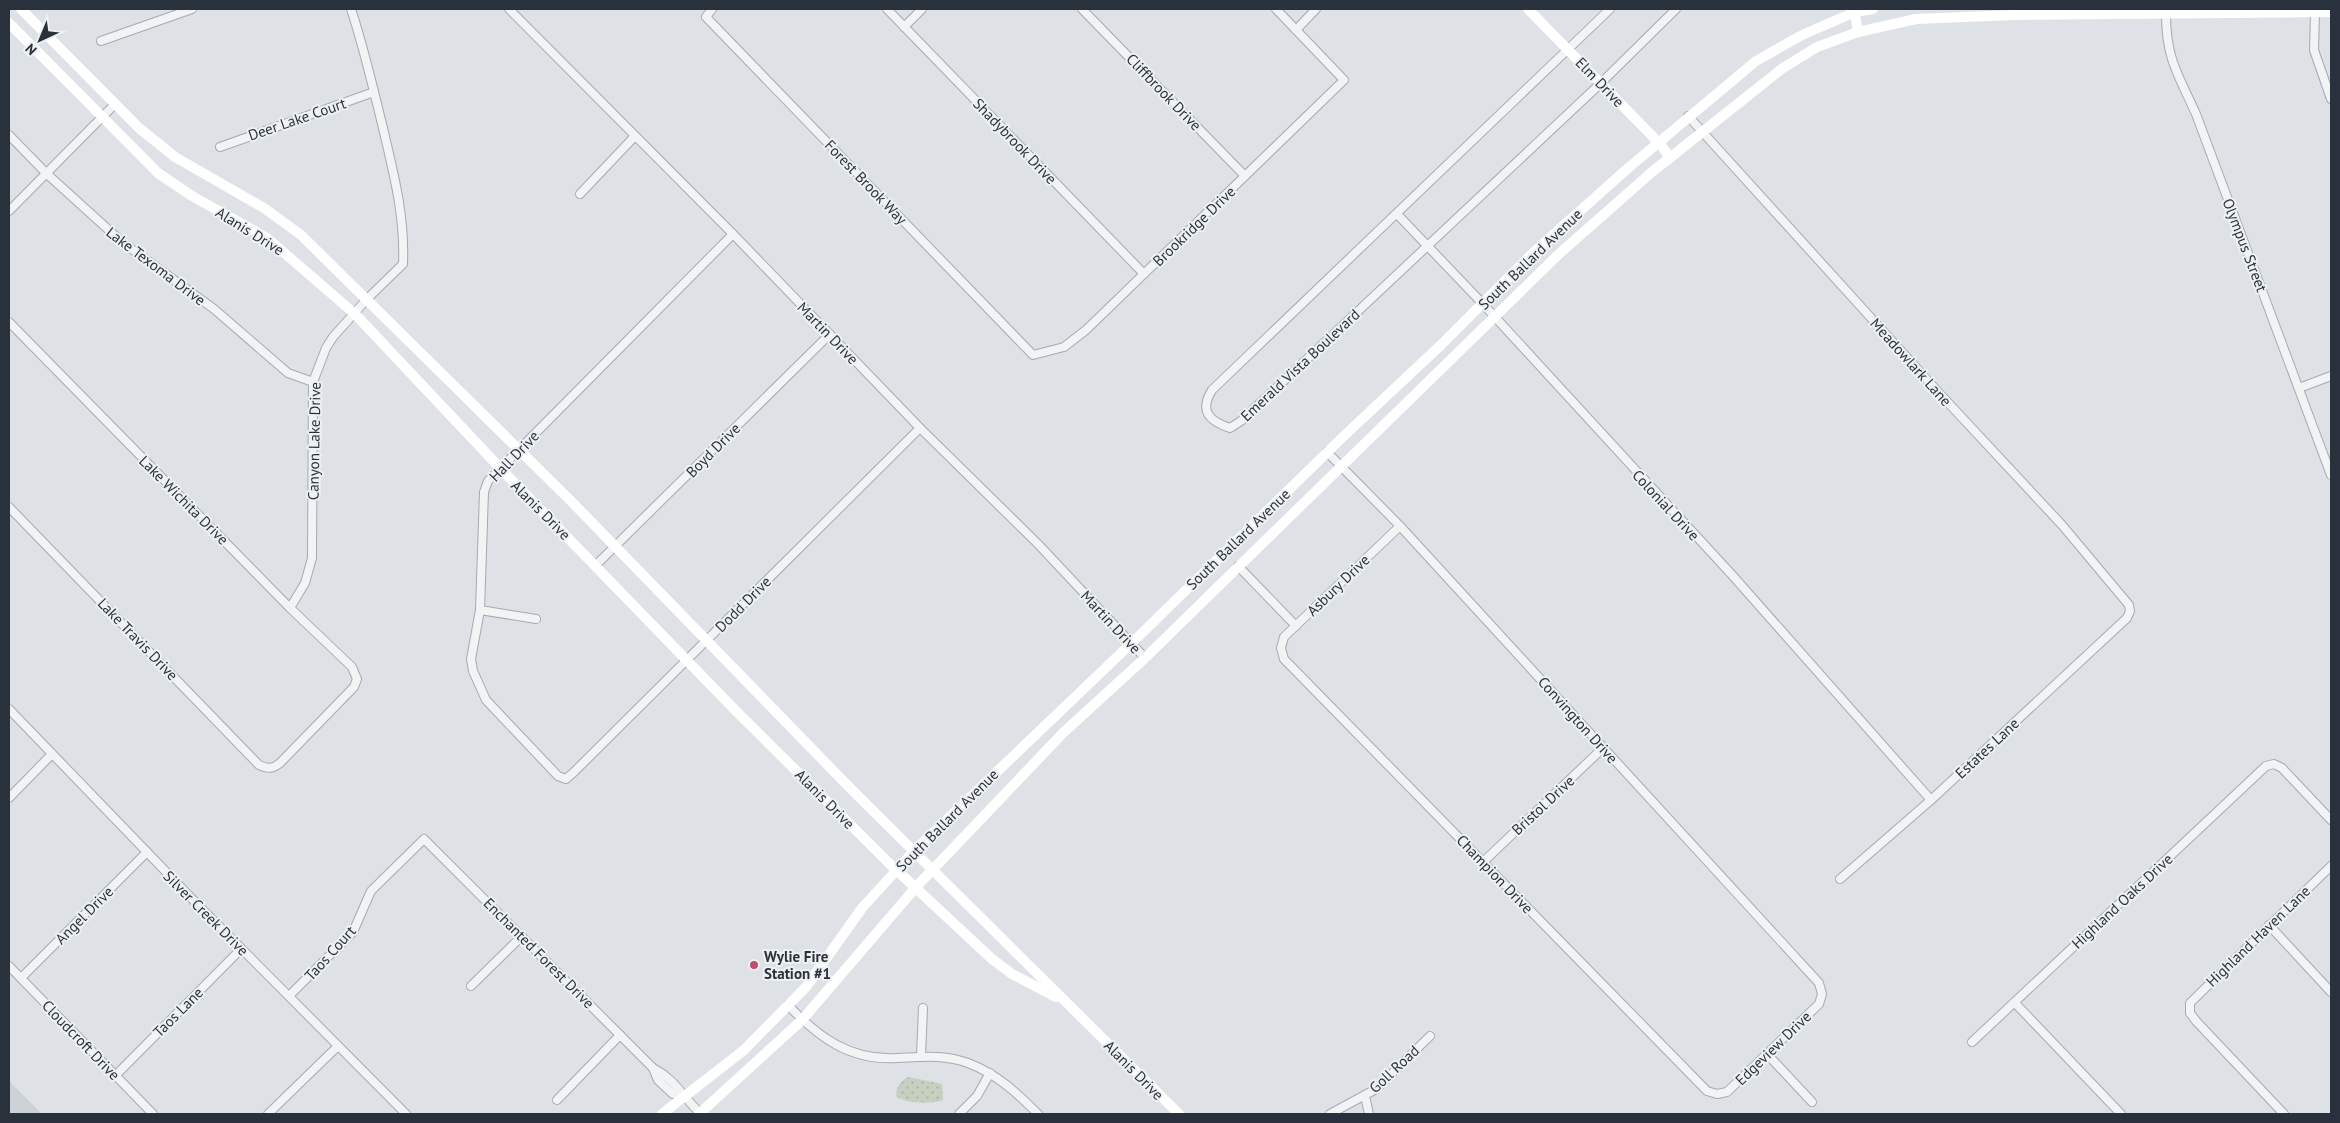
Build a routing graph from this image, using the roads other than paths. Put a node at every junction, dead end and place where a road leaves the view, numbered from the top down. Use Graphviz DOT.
graph roads {
  1 [pos="21,9"];
  2 [pos="192,9"];
  3 [pos="351,9"];
  4 [pos="509,9"];
  5 [pos="712,9"];
  6 [pos="887,9"];
  7 [pos="922,9"];
  8 [pos="1082,9"];
  9 [pos="1276,9"];
  10 [pos="1316,9"];
  11 [pos="1528,9"];
  12 [pos="1610,9"];
  13 [pos="1676,9"];
  14 [pos="1873,9"];
  15 [pos="1855,10"];
  16 [pos="2331,12"];
  17 [pos="2314,13"];
  18 [pos="2166,15"];
  19 [pos="9,23"];
  20 [pos="904,27"];
  21 [pos="1296,30"];
  22 [pos="1858,32"];
  23 [pos="101,40"];
  24 [pos="1568,50"];
  25 [pos="1601,83"];
  26 [pos="374,92"];
  27 [pos="2331,99"];
  28 [pos="114,105"];
  29 [pos="1688,116"];
  30 [pos="102,118"];
  31 [pos="1703,133"];
  32 [pos="9,135"];
  33 [pos="635,136"];
  34 [pos="1658,142"];
  35 [pos="220,147"];
  36 [pos="1670,158"];
  37 [pos="47,174"];
  38 [pos="1245,176"];
  39 [pos="580,194"];
  40 [pos="9,211"];
  41 [pos="1397,214"];
  42 [pos="733,234"];
  43 [pos="1426,246"];
  44 [pos="1144,274"];
  45 [pos="367,299"];
  46 [pos="1482,304"];
  47 [pos="355,314"];
  48 [pos="1495,318"];
  49 [pos="9,322"];
  50 [pos="830,334"];
  51 [pos="1033,355"];
  52 [pos="2331,376"];
  53 [pos="313,382"];
  54 [pos="2298,388"];
  55 [pos="920,428"];
  56 [pos="520,451"];
  57 [pos="1327,452"];
  58 [pos="1340,466"];
  59 [pos="500,469"];
  60 [pos="2331,475"];
  61 [pos="9,507"];
  62 [pos="1400,526"];
  63 [pos="615,546"];
  64 [pos="596,565"];
  65 [pos="1238,566"];
  66 [pos="290,608"];
  67 [pos="480,610"];
  68 [pos="2130,611"];
  69 [pos="536,619"];
  70 [pos="1296,626"];
  71 [pos="706,641"];
  72 [pos="1131,644"];
  73 [pos="1281,648"];
  74 [pos="1145,658"];
  75 [pos="688,660"];
  76 [pos="357,679"];
  77 [pos="9,709"];
  78 [pos="1603,748"];
  79 [pos="52,754"];
  80 [pos="566,779"];
  81 [pos="9,798"];
  82 [pos="1931,800"];
  83 [pos="2331,820"];
  84 [pos="424,838"];
  85 [pos="914,851"];
  86 [pos="147,852"];
  87 [pos="1483,862"];
  88 [pos="2331,866"];
  89 [pos="933,869"];
  90 [pos="896,870"];
  91 [pos="1840,879"];
  92 [pos="916,886"];
  93 [pos="2269,925"];
  94 [pos="522,936"];
  95 [pos="241,949"];
  96 [pos="9,966"];
  97 [pos="20,978"];
  98 [pos="471,986"];
  99 [pos="2331,992"];
  100 [pos="1822,994"];
  101 [pos="290,996"];
  102 [pos="2015,1003"];
  103 [pos="1068,1004"];
  104 [pos="788,1005"];
  105 [pos="922,1008"];
  106 [pos="802,1020"];
  107 [pos="620,1035"];
  108 [pos="1430,1036"];
  109 [pos="1972,1042"];
  110 [pos="338,1046"];
  111 [pos="1768,1055"];
  112 [pos="921,1056"];
  113 [pos="990,1073"];
  114 [pos="116,1076"];
  115 [pos="1717,1094"];
  116 [pos="1365,1096"];
  117 [pos="684,1097"];
  118 [pos="557,1100"];
  119 [pos="1812,1102"];
  120 [pos="153,1114"];
  121 [pos="268,1114"];
  122 [pos="406,1114"];
  123 [pos="662,1114"];
  124 [pos="700,1114"];
  125 [pos="959,1114"];
  126 [pos="1038,1114"];
  127 [pos="1179,1114"];
  128 [pos="1330,1114"];
  129 [pos="1369,1114"];
  130 [pos="2121,1114"];
  131 [pos="2284,1114"];
  1 -- 28 [label="main road, Alanis Drive"];
  2 -- 23 [label="street"];
  3 -- 26 [label="street, Canyon Lake Drive"];
  4 -- 33 [label="street, Martin Drive"];
  5 -- 51 [label="street, Forest Brook Way"];
  6 -- 20 [label="street, Shadybrook Drive"];
  7 -- 20 [label="street"];
  8 -- 38 [label="street, Cliffbrook Drive"];
  9 -- 21 [label="street"];
  10 -- 21 [label="street"];
  11 -- 24 [label="main road, Elm Drive"];
  12 -- 24 [label="street, Emerald Vista Boulevard"];
  13 -- 25 [label="street, Emerald Vista Boulevard"];
  14 -- 15 [label="main road, South Ballard Avenue"];
  15 -- 22 [label="main road"];
  15 -- 29 [label="main road, South Ballard Avenue"];
  16 -- 17 [label="main road, South Ballard Avenue"];
  17 -- 18 [label="main road, South Ballard Avenue"];
  17 -- 27 [label="street"];
  18 -- 22 [label="main road, South Ballard Avenue"];
  18 -- 54 [label="street, Olympus Street"];
  19 -- 30 [label="main road, Alanis Drive"];
  20 -- 44 [label="street, Shadybrook Drive"];
  21 -- 38 [label="street, Brookridge Drive"];
  22 -- 31 [label="main road, South Ballard Avenue"];
  24 -- 25 [label="main road, Elm Drive"];
  24 -- 41 [label="street, Emerald Vista Boulevard"];
  25 -- 34 [label="main road, Elm Drive"];
  25 -- 43 [label="street, Emerald Vista Boulevard"];
  26 -- 35 [label="street, Deer Lake Court"];
  26 -- 45 [label="street, Canyon Lake Drive"];
  28 -- 30 [label="street"];
  28 -- 45 [label="main road, Alanis Drive"];
  29 -- 31 [label="street, Meadowlark Lane"];
  29 -- 34 [label="main road, South Ballard Avenue"];
  30 -- 37 [label="street"];
  30 -- 47 [label="main road, Alanis Drive"];
  31 -- 36 [label="main road, South Ballard Avenue"];
  31 -- 68 [label="street, Meadowlark Lane"];
  32 -- 37 [label="street, Lake Texoma Drive"];
  33 -- 39 [label="street"];
  33 -- 42 [label="street, Martin Drive"];
  34 -- 36 [label="main road, Elm Drive"];
  34 -- 46 [label="main road, South Ballard Avenue"];
  36 -- 48 [label="main road, South Ballard Avenue"];
  37 -- 40 [label="street"];
  37 -- 53 [label="street, Lake Texoma Drive"];
  38 -- 44 [label="street, Brookridge Drive"];
  41 -- 43 [label="street, Colonial Drive"];
  41 -- 43 [label="street, Emerald Vista Boulevard"];
  42 -- 50 [label="street, Martin Drive"];
  42 -- 56 [label="street, Hall Drive"];
  43 -- 46 [label="street, Colonial Drive"];
  44 -- 51 [label="street, Brookridge Drive"];
  45 -- 47 [label="street, Canyon Lake Drive"];
  45 -- 56 [label="main road, Alanis Drive"];
  46 -- 48 [label="street, Colonial Drive"];
  46 -- 57 [label="main road, South Ballard Avenue"];
  47 -- 53 [label="street, Canyon Lake Drive"];
  47 -- 59 [label="main road, Alanis Drive"];
  48 -- 58 [label="main road, South Ballard Avenue"];
  48 -- 82 [label="street, Colonial Drive"];
  49 -- 66 [label="street, Lake Wichita Drive"];
  50 -- 55 [label="street, Martin Drive"];
  50 -- 63 [label="street, Boyd Drive"];
  52 -- 54 [label="street"];
  53 -- 66 [label="street, Canyon Lake Drive"];
  54 -- 60 [label="street, Olympus Street"];
  55 -- 71 [label="street, Dodd Drive"];
  55 -- 72 [label="street, Martin Drive"];
  56 -- 59 [label="street, Hall Drive"];
  56 -- 63 [label="main road, Alanis Drive"];
  57 -- 58 [label="street, Convington Drive"];
  57 -- 72 [label="main road, South Ballard Avenue"];
  58 -- 62 [label="street, Convington Drive"];
  58 -- 65 [label="main road, South Ballard Avenue"];
  59 -- 64 [label="main road, Alanis Drive"];
  59 -- 67 [label="street, Hall Drive"];
  61 -- 76 [label="street, Lake Travis Drive"];
  62 -- 70 [label="street, Asbury Drive"];
  62 -- 78 [label="street, Convington Drive"];
  63 -- 64 [label="street, Boyd Drive"];
  63 -- 71 [label="main road, Alanis Drive"];
  64 -- 75 [label="main road, Alanis Drive"];
  65 -- 70 [label="street"];
  65 -- 74 [label="main road, South Ballard Avenue"];
  66 -- 76 [label="street, Lake Wichita Drive"];
  67 -- 69 [label="street"];
  67 -- 80 [label="street, Hall Drive"];
  68 -- 82 [label="street, Estates Lane"];
  70 -- 73 [label="street, Asbury Drive"];
  71 -- 75 [label="street, Dodd Drive"];
  71 -- 85 [label="main road, Alanis Drive"];
  72 -- 74 [label="street, Martin Drive"];
  72 -- 85 [label="main road, South Ballard Avenue"];
  73 -- 87 [label="street, Champion Drive"];
  74 -- 89 [label="main road, South Ballard Avenue"];
  75 -- 80 [label="street, Dodd Drive"];
  75 -- 90 [label="main road, Alanis Drive"];
  77 -- 79 [label="street, Silver Creek Drive"];
  78 -- 87 [label="street, Bristol Drive"];
  78 -- 100 [label="street, Convington Drive"];
  79 -- 81 [label="street"];
  79 -- 86 [label="street, Silver Creek Drive"];
  82 -- 91 [label="street, Estates Lane"];
  83 -- 102 [label="street, Highland Oaks Drive"];
  84 -- 94 [label="street, Enchanted Forest Drive"];
  84 -- 101 [label="street, Taos Court"];
  85 -- 89 [label="main road, Alanis Drive"];
  85 -- 90 [label="main road, South Ballard Avenue"];
  86 -- 95 [label="street, Silver Creek Drive"];
  86 -- 97 [label="street, Angel Drive"];
  87 -- 115 [label="street, Champion Drive"];
  88 -- 93 [label="street, Highland Haven Lane"];
  89 -- 92 [label="main road, South Ballard Avenue"];
  89 -- 103 [label="main road, Alanis Drive"];
  90 -- 92 [label="main road, Alanis Drive"];
  90 -- 104 [label="main road, South Ballard Avenue"];
  92 -- 103 [label="main road, Alanis Drive"];
  92 -- 106 [label="main road, South Ballard Avenue"];
  93 -- 99 [label="street"];
  93 -- 131 [label="street, Highland Haven Lane"];
  94 -- 98 [label="street"];
  94 -- 107 [label="street, Enchanted Forest Drive"];
  95 -- 101 [label="street, Silver Creek Drive"];
  95 -- 114 [label="street, Taos Lane"];
  96 -- 97 [label="street, Cloudcroft Drive"];
  97 -- 114 [label="street, Cloudcroft Drive"];
  100 -- 111 [label="street, Edgeview Drive"];
  101 -- 110 [label="street, Silver Creek Drive"];
  102 -- 109 [label="street, Highland Oaks Drive"];
  102 -- 130 [label="street"];
  103 -- 127 [label="main road, Alanis Drive"];
  104 -- 106 [label="street"];
  104 -- 117 [label="main road, South Ballard Avenue"];
  105 -- 112 [label="street"];
  106 -- 112 [label="street"];
  106 -- 124 [label="main road, South Ballard Avenue"];
  107 -- 117 [label="street, Enchanted Forest Drive"];
  107 -- 118 [label="street"];
  108 -- 116 [label="street, Goll Road"];
  110 -- 121 [label="street"];
  110 -- 122 [label="street, Silver Creek Drive"];
  111 -- 115 [label="street, Edgeview Drive"];
  111 -- 119 [label="street"];
  112 -- 113 [label="street"];
  113 -- 125 [label="street"];
  113 -- 126 [label="street"];
  114 -- 120 [label="street, Cloudcroft Drive"];
  116 -- 128 [label="street, Goll Road"];
  116 -- 129 [label="street"];
  117 -- 123 [label="main road, South Ballard Avenue"];
  117 -- 124 [label="street, Enchanted Forest Drive"];
}
